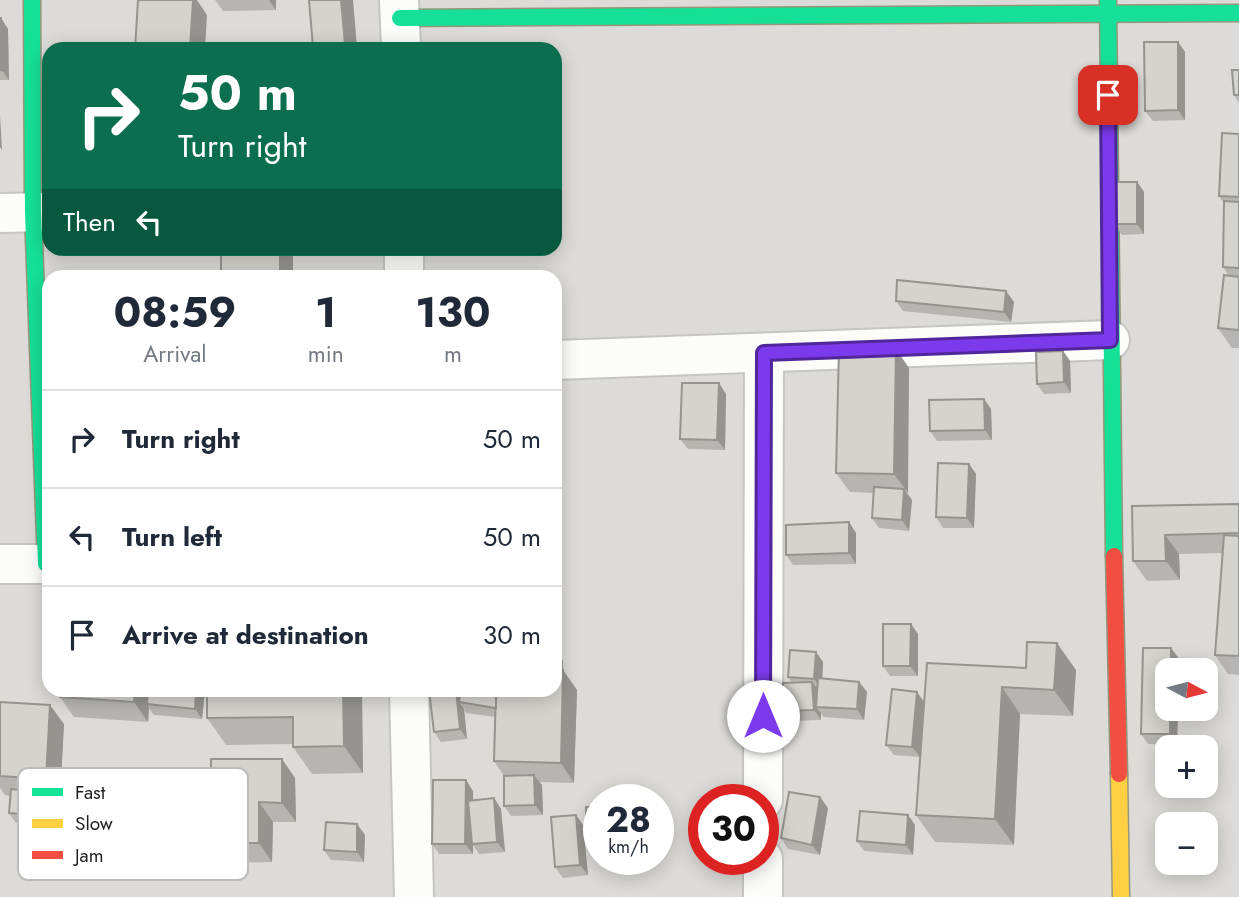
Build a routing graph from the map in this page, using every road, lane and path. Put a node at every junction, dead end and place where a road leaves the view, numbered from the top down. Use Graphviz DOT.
graph roads {
  1 [pos="32,0"];
  2 [pos="1108,7"];
  3 [pos="1239,13"];
  4 [pos="400,23"];
  5 [pos="27,212"];
  6 [pos="1110,340"];
  7 [pos="764,353"];
  8 [pos="562,360"];
  9 [pos="42,476"];
  10 [pos="0,564"];
  11 [pos="42,564"];
  12 [pos="409,697"];
  13 [pos="763,784"];
  14 [pos="763,875"];
  15 [pos="414,897"];
  16 [pos="763,897"];
  17 [pos="1121,897"];
  1 -- 5 [label="street"];
  2 -- 3 [label="street"];
  2 -- 4 [label="street"];
  2 -- 6 [label="street"];
  5 -- 9 [label="street"];
  6 -- 7 [label="street"];
  6 -- 17 [label="street"];
  7 -- 8 [label="street"];
  7 -- 13 [label="street"];
  10 -- 11 [label="street"];
  12 -- 15 [label="street"];
  14 -- 16 [label="street"];
}
